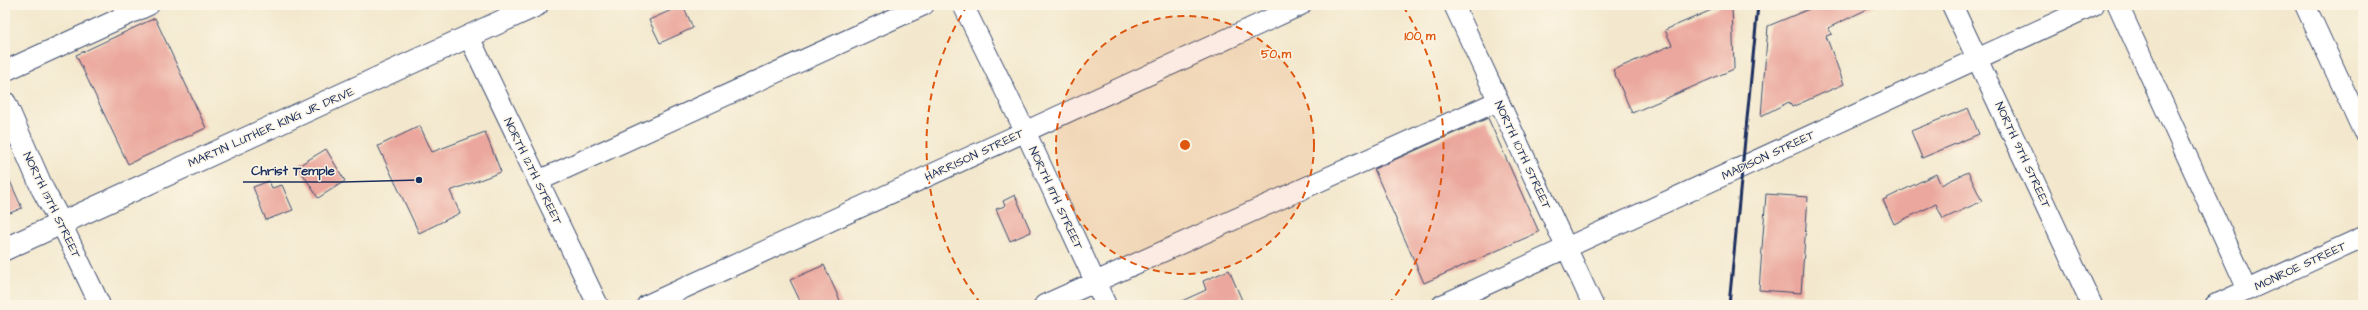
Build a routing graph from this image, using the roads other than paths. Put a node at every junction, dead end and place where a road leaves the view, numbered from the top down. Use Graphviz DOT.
graph roads {
  1 [pos="149,5"];
  2 [pos="924,5"];
  3 [pos="963,5"];
  4 [pos="1300,5"];
  5 [pos="1454,5"];
  6 [pos="1952,5"];
  7 [pos="2094,5"];
  8 [pos="2118,5"];
  9 [pos="2305,5"];
  10 [pos="532,6"];
  11 [pos="469,37"];
  12 [pos="1978,58"];
  13 [pos="5,71"];
  14 [pos="1498,101"];
  15 [pos="5,103"];
  16 [pos="2363,131"];
  17 [pos="1025,132"];
  18 [pos="538,181"];
  19 [pos="62,222"];
  20 [pos="2363,237"];
  21 [pos="1566,248"];
  22 [pos="5,249"];
  23 [pos="1095,282"];
  24 [pos="2248,290"];
  25 [pos="100,305"];
  26 [pos="598,305"];
  27 [pos="647,305"];
  28 [pos="1044,305"];
  29 [pos="1106,305"];
  30 [pos="1442,305"];
  31 [pos="1593,305"];
  32 [pos="2092,305"];
  33 [pos="2215,305"];
  1 -- 13 [label="street"];
  2 -- 18 [label="street"];
  3 -- 17 [label="street, NORTH 11TH STREET"];
  4 -- 17 [label="street, HARRISON STREET"];
  5 -- 14 [label="street, NORTH 10TH STREET"];
  6 -- 12 [label="street, NORTH 9TH STREET"];
  7 -- 12 [label="street, MADISON STREET"];
  8 -- 24 [label="street"];
  9 -- 16 [label="street"];
  10 -- 11 [label="main road, MARTIN LUTHER KING JR DRIVE"];
  11 -- 18 [label="street, NORTH 12TH STREET"];
  11 -- 19 [label="main road, MARTIN LUTHER KING JR DRIVE"];
  12 -- 21 [label="street, MADISON STREET"];
  12 -- 32 [label="street, NORTH 9TH STREET"];
  14 -- 21 [label="street, NORTH 10TH STREET"];
  14 -- 23 [label="street"];
  15 -- 19 [label="main road, NORTH 13TH STREET"];
  17 -- 23 [label="street, NORTH 11TH STREET"];
  17 -- 27 [label="street, HARRISON STREET"];
  18 -- 26 [label="street, NORTH 12TH STREET"];
  19 -- 22 [label="main road, MARTIN LUTHER KING JR DRIVE"];
  19 -- 25 [label="street, NORTH 13TH STREET"];
  20 -- 24 [label="street, MONROE STREET"];
  21 -- 30 [label="street, MADISON STREET"];
  21 -- 31 [label="street, NORTH 10TH STREET"];
  23 -- 28 [label="street"];
  23 -- 29 [label="street, NORTH 11TH STREET"];
  24 -- 33 [label="street, MONROE STREET"];
}
